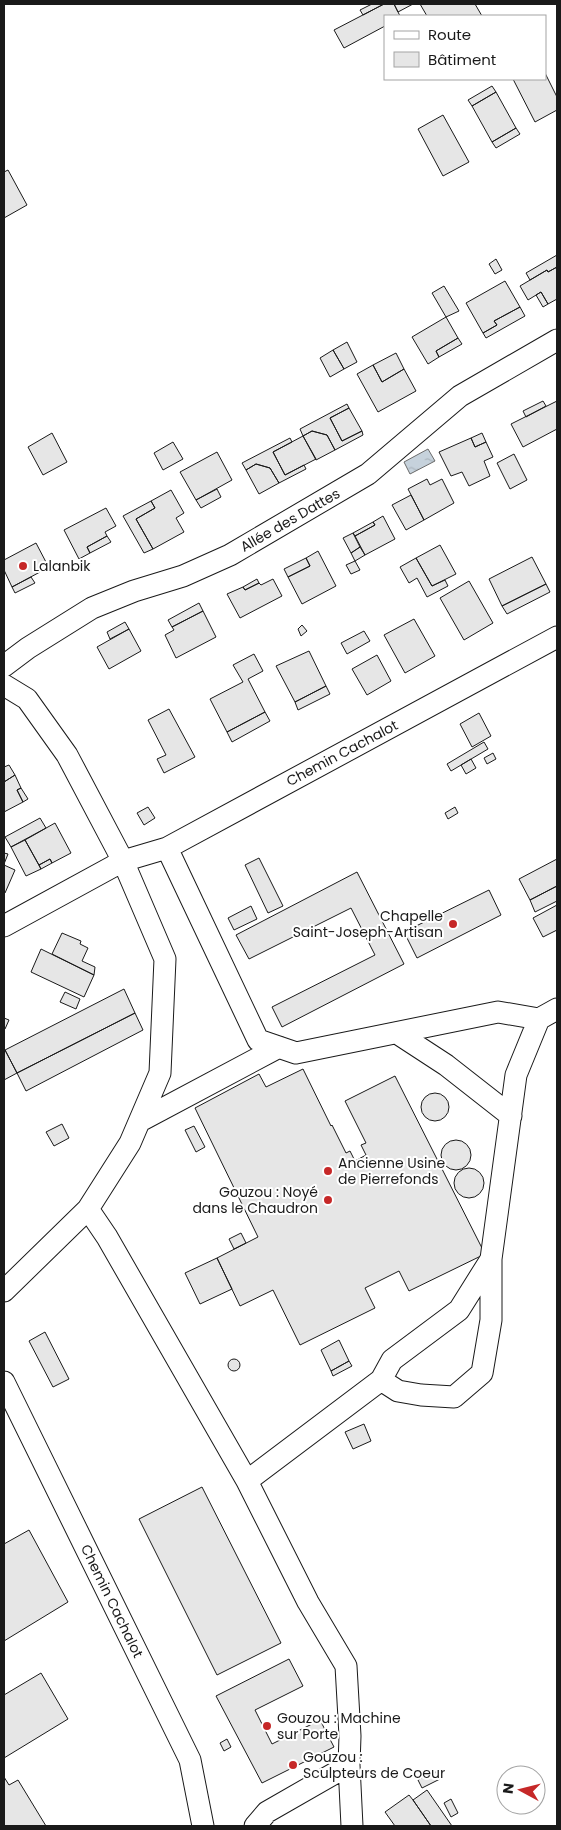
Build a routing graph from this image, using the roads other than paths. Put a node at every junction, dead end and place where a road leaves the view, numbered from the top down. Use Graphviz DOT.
graph roads {
  1 [pos="557,340"];
  2 [pos="557,637"];
  3 [pos="4,666"];
  4 [pos="4,685"];
  5 [pos="168,848"];
  6 [pos="123,862"];
  7 [pos="4,926"];
  8 [pos="548,1014"];
  9 [pos="397,1033"];
  10 [pos="279,1047"];
  11 [pos="510,1116"];
  12 [pos="140,1121"];
  13 [pos="88,1209"];
  14 [pos="491,1259"];
  15 [pos="4,1291"];
  16 [pos="381,1380"];
  17 [pos="4,1382"];
  18 [pos="247,1481"];
  19 [pos="349,1765"];
  20 [pos="203,1826"];
  21 [pos="255,1826"];
  22 [pos="352,1826"];
  1 -- 3 [label="street, Allée des Dattes"];
  2 -- 5 [label="street, Chemin Cachalot"];
  4 -- 6 [label="street"];
  5 -- 6 [label="street, Chemin Cachalot"];
  5 -- 10 [label="street"];
  6 -- 7 [label="street, Chemin Cachalot"];
  6 -- 12 [label="street"];
  8 -- 9 [label="street"];
  8 -- 11 [label="street"];
  9 -- 10 [label="street"];
  9 -- 11 [label="street"];
  10 -- 12 [label="street"];
  11 -- 14 [label="street"];
  12 -- 13 [label="street"];
  13 -- 15 [label="street"];
  13 -- 18 [label="street"];
  14 -- 16 [label="street"];
  14 -- 16 [label="street"];
  16 -- 18 [label="street"];
  17 -- 20 [label="street, Chemin Cachalot"];
  18 -- 19 [label="street"];
  19 -- 21 [label="street"];
  19 -- 22 [label="street"];
}
